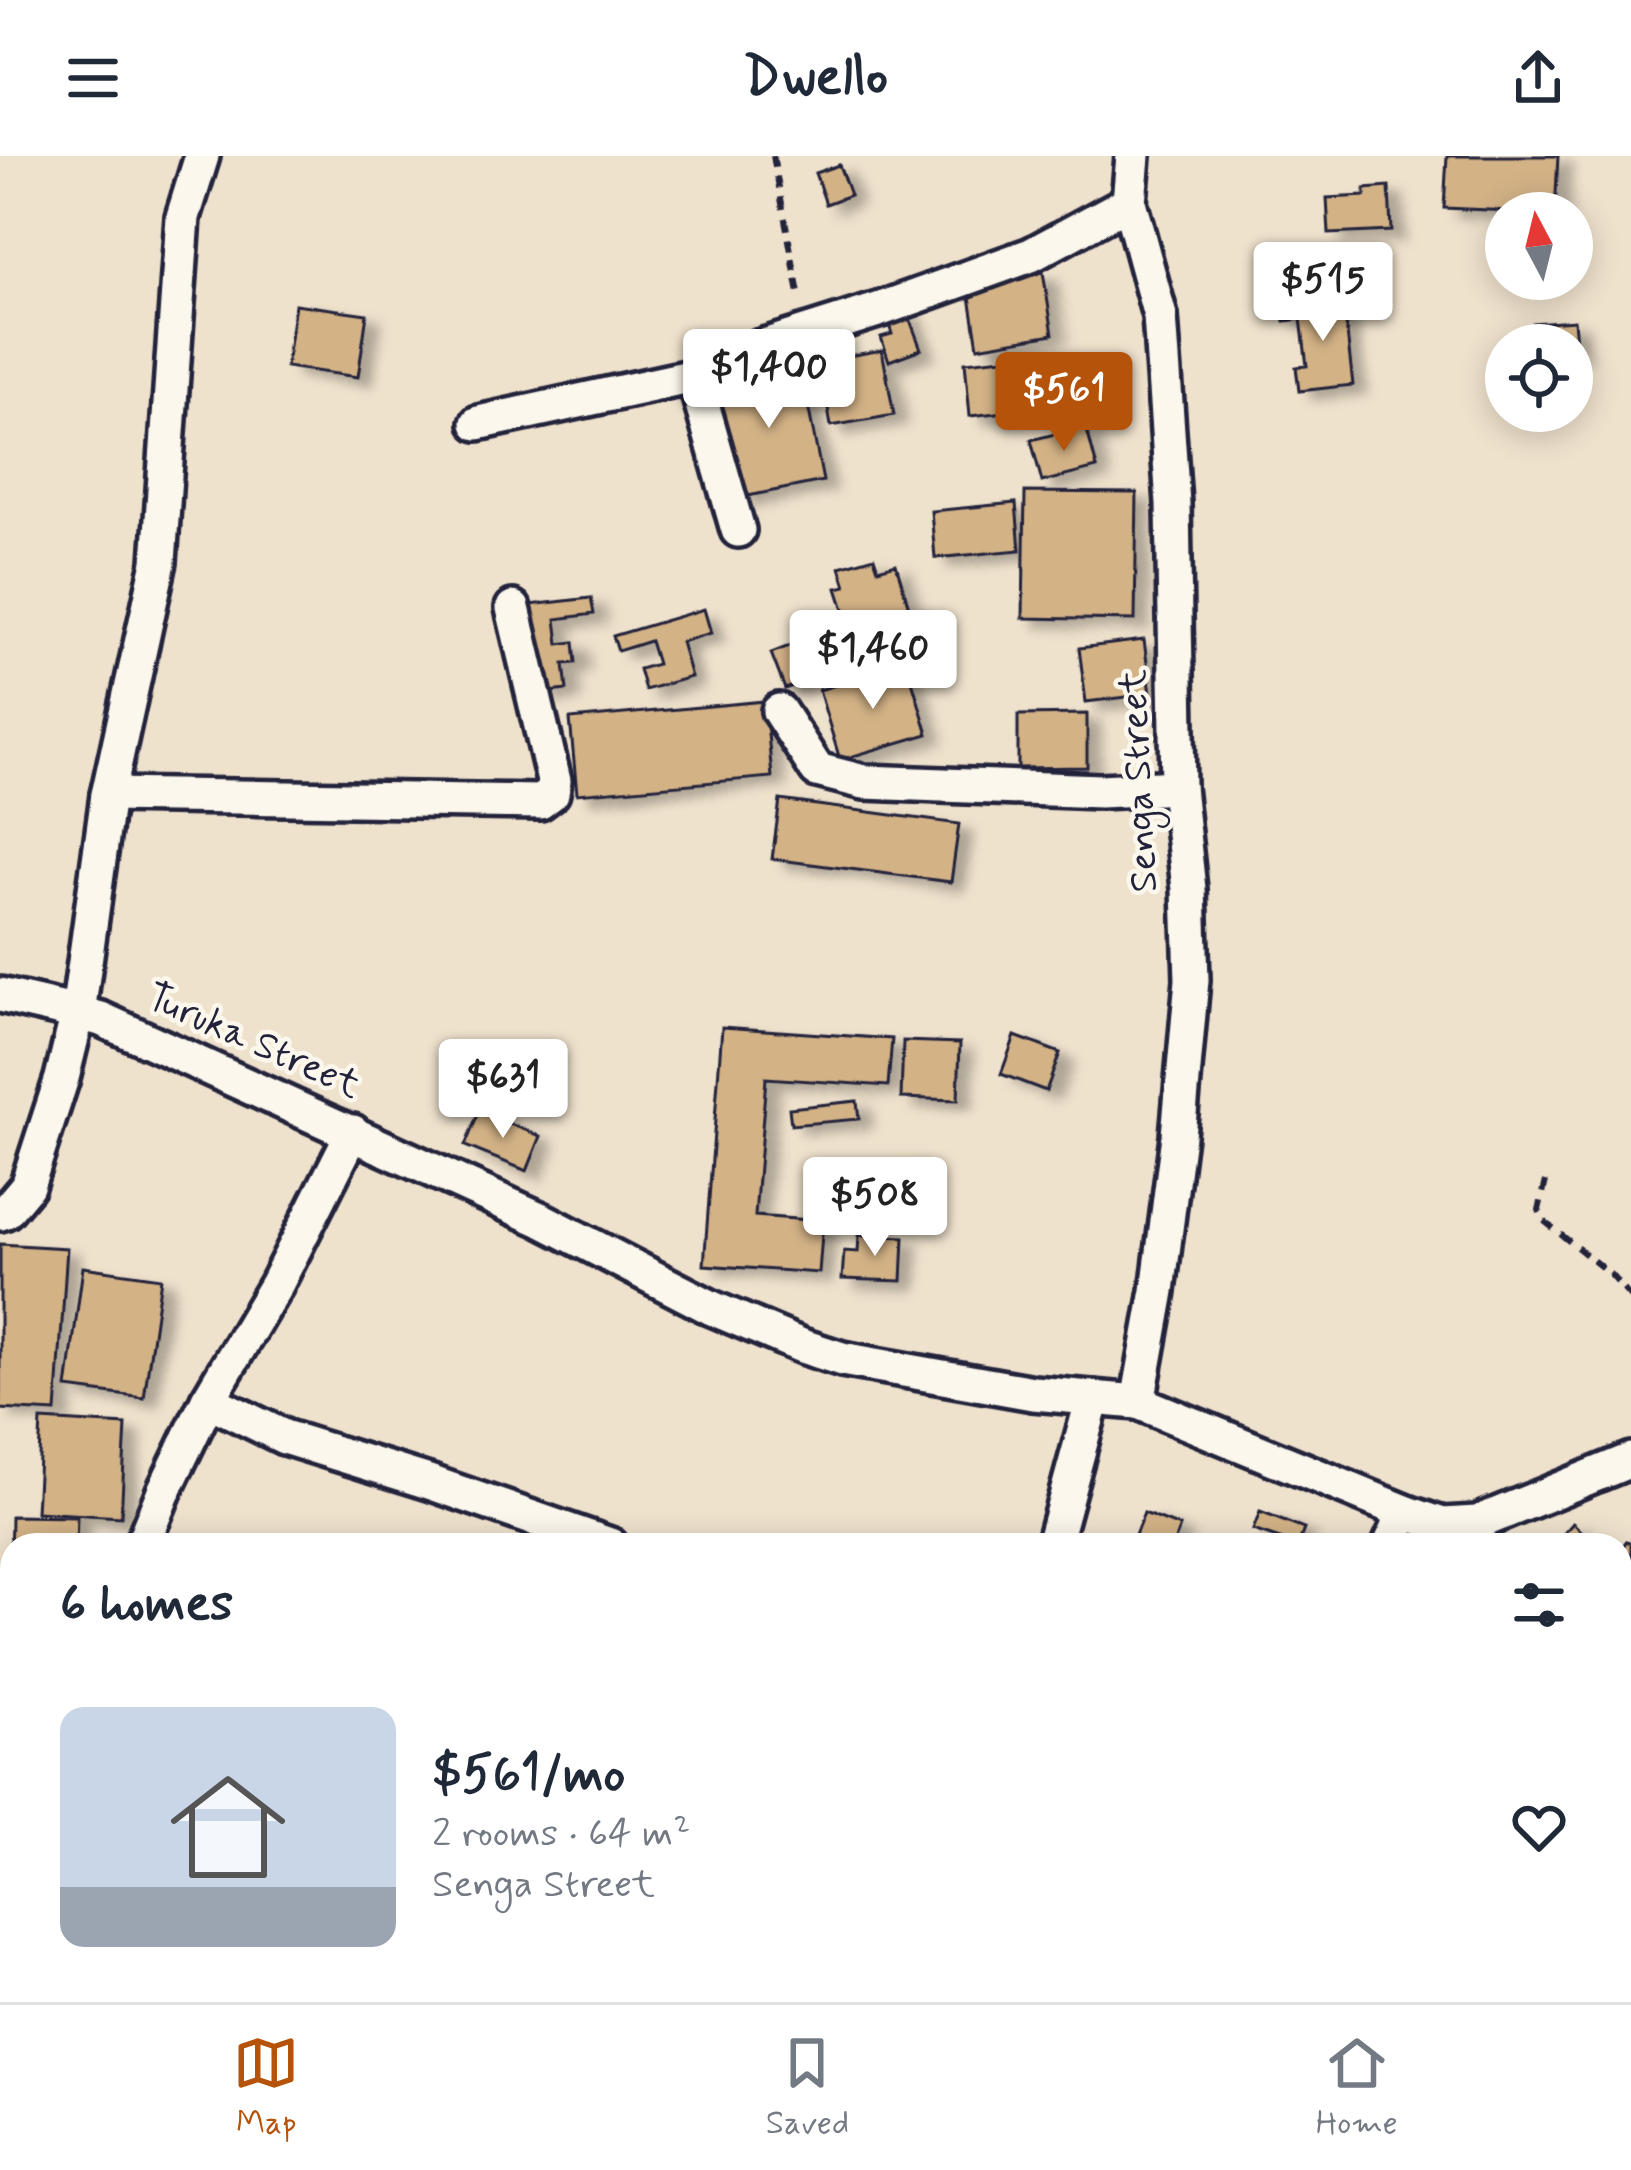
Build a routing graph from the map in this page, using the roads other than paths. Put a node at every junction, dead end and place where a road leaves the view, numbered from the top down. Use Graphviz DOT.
graph roads {
  1 [pos="202,156"];
  2 [pos="1133,156"];
  3 [pos="1130,202"];
  4 [pos="694,376"];
  5 [pos="478,422"];
  6 [pos="738,530"];
  7 [pos="513,608"];
  8 [pos="778,711"];
  9 [pos="1178,787"];
  10 [pos="108,795"];
  11 [pos="0,995"];
  12 [pos="78,1013"];
  13 [pos="352,1132"];
  14 [pos="0,1214"];
  15 [pos="1093,1398"];
  16 [pos="208,1400"];
  17 [pos="1138,1402"];
  18 [pos="1631,1460"];
  19 [pos="1405,1512"];
  20 [pos="147,1533"];
  21 [pos="576,1533"];
  22 [pos="1056,1533"];
  23 [pos="1395,1533"];
  1 -- 10 [label="street"];
  2 -- 3 [label="street, Senga Street"];
  3 -- 4 [label="street"];
  3 -- 9 [label="street, Senga Street"];
  4 -- 5 [label="street"];
  4 -- 6 [label="street"];
  7 -- 10 [label="street"];
  8 -- 9 [label="street"];
  9 -- 17 [label="street, Senga Street"];
  10 -- 12 [label="street"];
  11 -- 12 [label="street, Turuka Street"];
  12 -- 13 [label="street, Turuka Street"];
  12 -- 14 [label="street"];
  13 -- 15 [label="street, Turuka Street"];
  13 -- 16 [label="street"];
  15 -- 17 [label="street, Turuka Street"];
  15 -- 22 [label="street"];
  16 -- 20 [label="street"];
  16 -- 21 [label="street"];
  17 -- 19 [label="street, Turuka Street"];
  18 -- 19 [label="street, Turuka Street"];
  19 -- 23 [label="street"];
}
